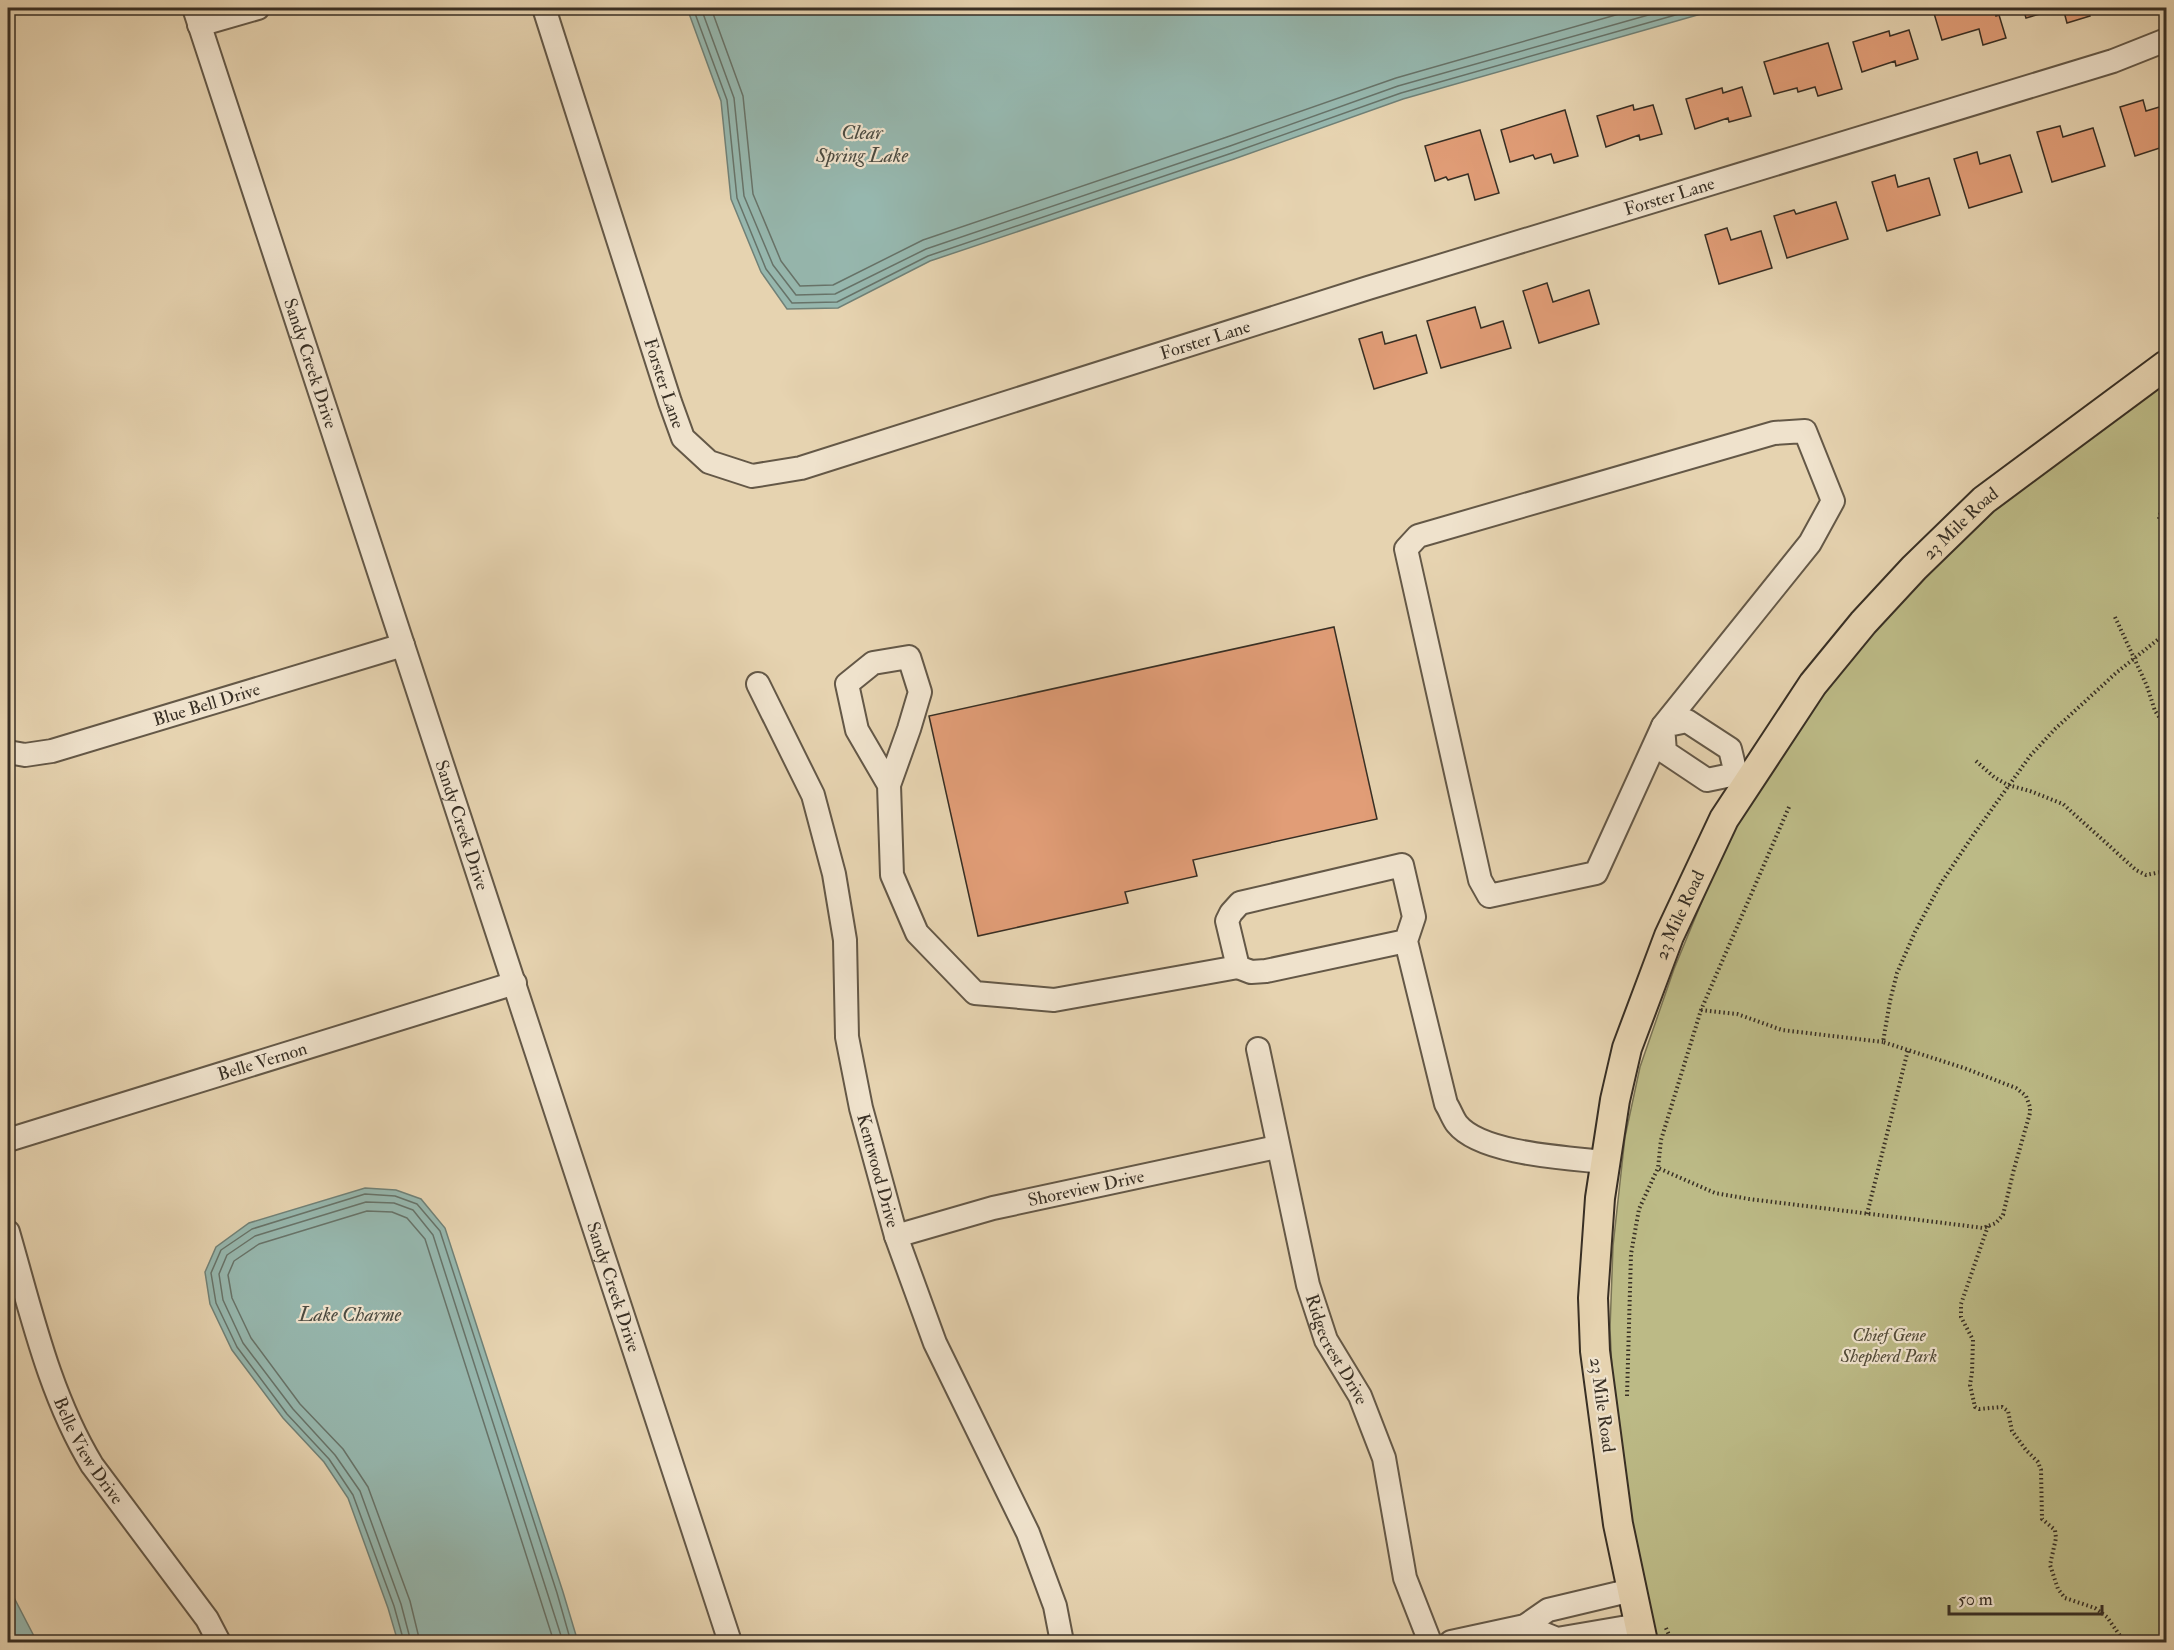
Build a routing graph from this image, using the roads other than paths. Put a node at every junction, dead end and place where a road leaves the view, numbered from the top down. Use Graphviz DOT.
graph roads {
  1 [pos="258,8"];
  2 [pos="544,8"];
  3 [pos="196,16"];
  4 [pos="2166,40"];
  5 [pos="2166,365"];
  6 [pos="403,645"];
  7 [pos="758,684"];
  8 [pos="1663,726"];
  9 [pos="8,752"];
  10 [pos="1743,777"];
  11 [pos="889,785"];
  12 [pos="1406,941"];
  13 [pos="1238,967"];
  14 [pos="515,983"];
  15 [pos="1258,1049"];
  16 [pos="8,1140"];
  17 [pos="1277,1147"];
  18 [pos="1605,1162"];
  19 [pos="8,1232"];
  20 [pos="896,1236"];
  21 [pos="1632,1590"];
  22 [pos="1525,1626"];
  23 [pos="1649,1631"];
  24 [pos="219,1642"];
  25 [pos="730,1642"];
  26 [pos="1062,1642"];
  27 [pos="1430,1642"];
  28 [pos="1451,1642"];
  1 -- 3 [label="street"];
  2 -- 4 [label="street, Forster Lane"];
  3 -- 6 [label="street, Sandy Creek Drive"];
  5 -- 10 [label="main road, 23 Mile Road"];
  6 -- 9 [label="street, Blue Bell Drive"];
  6 -- 14 [label="street, Sandy Creek Drive"];
  7 -- 20 [label="street, Kentwood Drive"];
  8 -- 8 [label="street"];
  8 -- 10 [label="street"];
  8 -- 10 [label="street"];
  10 -- 18 [label="main road, 23 Mile Road"];
  11 -- 11 [label="street"];
  11 -- 13 [label="street"];
  12 -- 13 [label="street"];
  12 -- 13 [label="street"];
  12 -- 18 [label="street"];
  14 -- 16 [label="street, Belle Vernon"];
  14 -- 25 [label="street, Sandy Creek Drive"];
  15 -- 17 [label="street, Ridgecrest Drive"];
  17 -- 20 [label="street, Shoreview Drive"];
  17 -- 27 [label="street, Ridgecrest Drive"];
  18 -- 21 [label="main road, 23 Mile Road"];
  19 -- 24 [label="street, Belle View Drive"];
  20 -- 26 [label="street, Kentwood Drive"];
  21 -- 22 [label="street"];
  21 -- 23 [label="main road, 23 Mile Road"];
  22 -- 23 [label="street"];
  22 -- 28 [label="street"];
}
